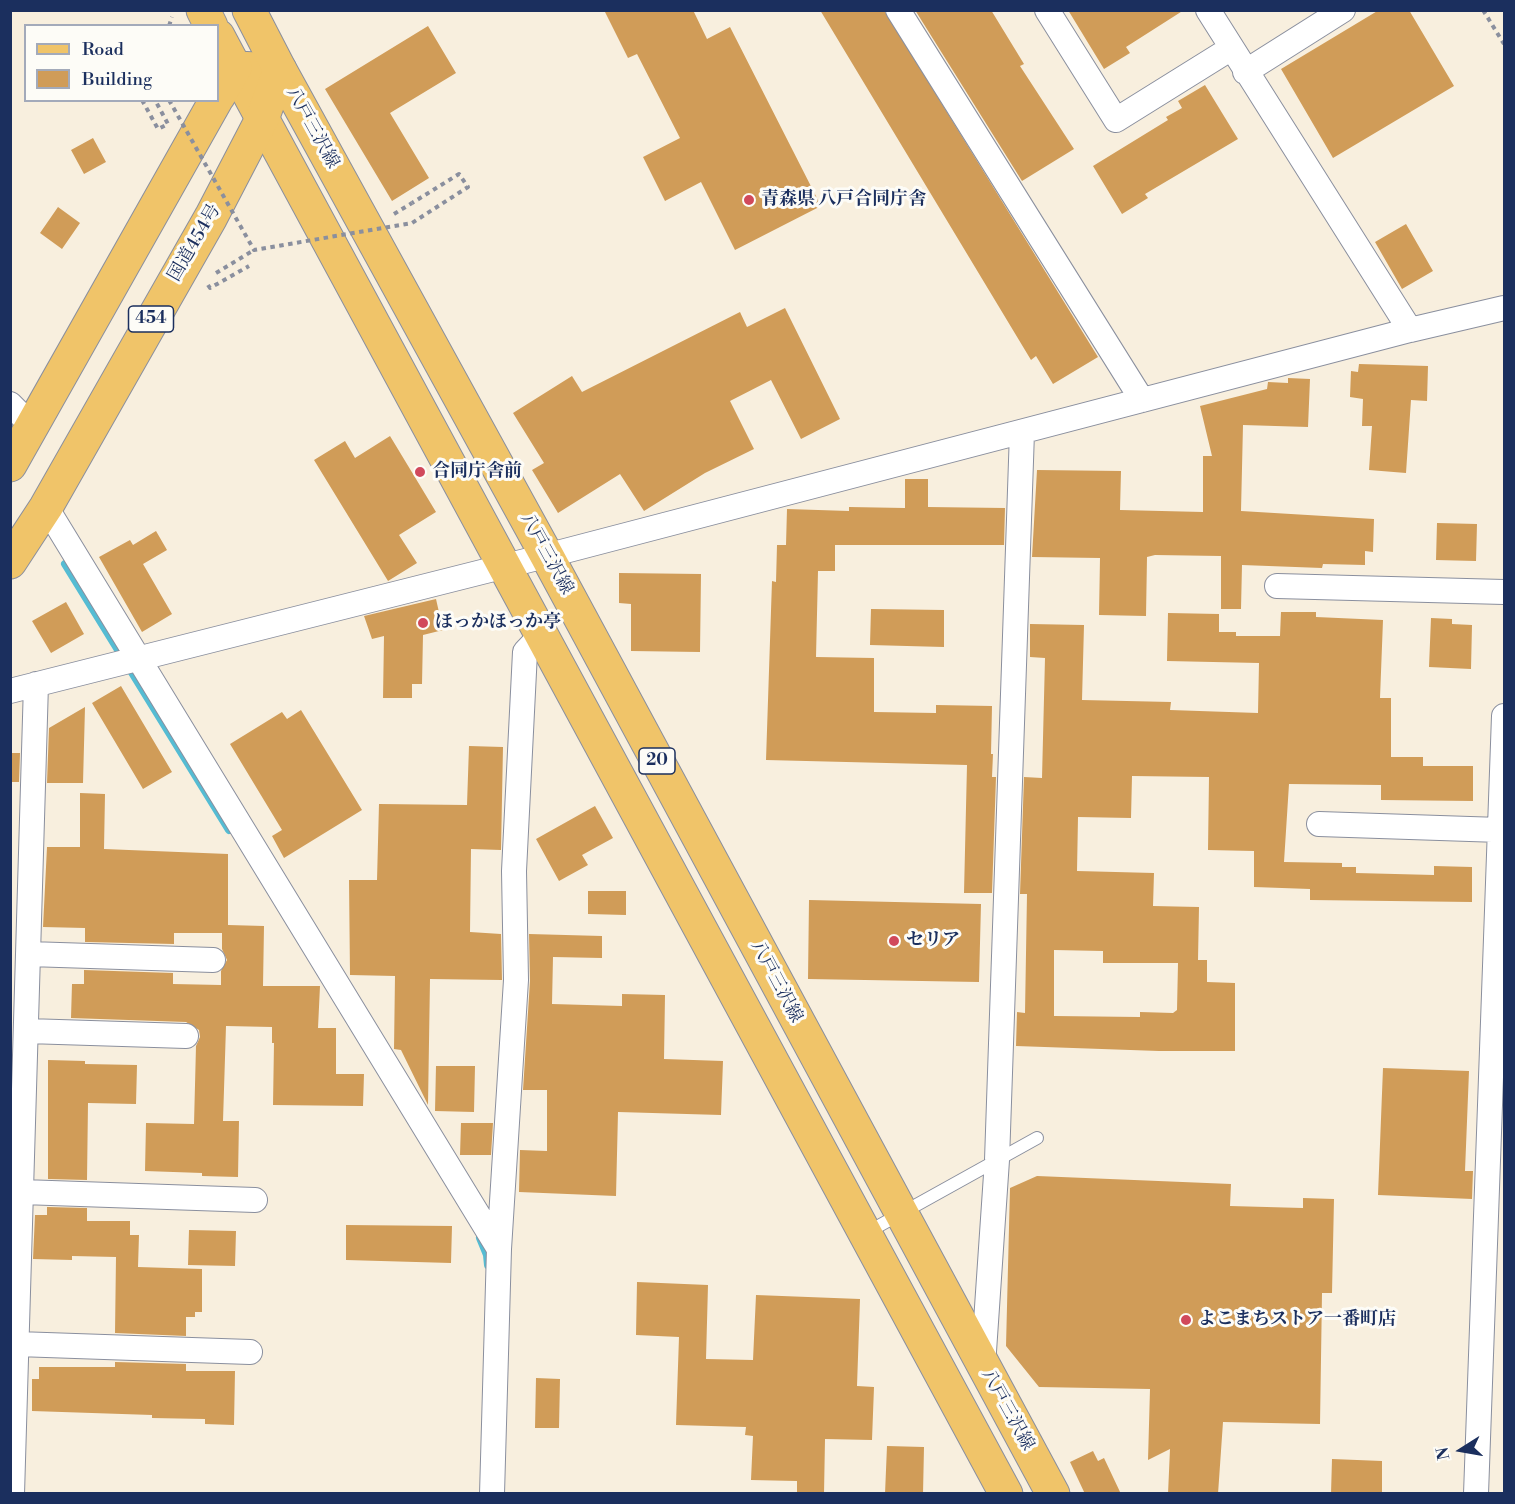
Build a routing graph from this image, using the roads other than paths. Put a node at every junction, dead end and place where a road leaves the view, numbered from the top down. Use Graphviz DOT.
graph roads {
  1 [pos="203,10"];
  2 [pos="249,10"];
  3 [pos="898,10"];
  4 [pos="1047,10"];
  5 [pos="1208,10"];
  6 [pos="1343,10"];
  7 [pos="211,24"];
  8 [pos="219,38"];
  9 [pos="1230,49"];
  10 [pos="235,68"];
  11 [pos="280,70"];
  12 [pos="1245,72"];
  13 [pos="219,96"];
  14 [pos="215,102"];
  15 [pos="262,119"];
  16 [pos="1504,308"];
  17 [pos="1410,330"];
  18 [pos="1142,400"];
  19 [pos="10,404"];
  20 [pos="33,427"];
  21 [pos="1022,432"];
  22 [pos="10,465"];
  23 [pos="46,507"];
  24 [pos="547,556"];
  25 [pos="10,562"];
  26 [pos="506,566"];
  27 [pos="1277,586"];
  28 [pos="1504,592"];
  29 [pos="542,634"];
  30 [pos="140,660"];
  31 [pos="36,684"];
  32 [pos="10,691"];
  33 [pos="1504,716"];
  34 [pos="1319,824"];
  35 [pos="1500,830"];
  36 [pos="29,954"];
  37 [pos="213,960"];
  38 [pos="27,1031"];
  39 [pos="186,1036"];
  40 [pos="1496,1135"];
  41 [pos="1037,1138"];
  42 [pos="997,1160"];
  43 [pos="22,1192"];
  44 [pos="255,1200"];
  45 [pos="901,1214"];
  46 [pos="865,1233"];
  47 [pos="499,1249"];
  48 [pos="17,1344"];
  49 [pos="250,1352"];
  50 [pos="983,1366"];
  51 [pos="12,1494"];
  52 [pos="492,1494"];
  53 [pos="1006,1494"];
  54 [pos="1053,1494"];
  55 [pos="1476,1494"];
  1 -- 7 [label="main road"];
  2 -- 11 [label="main road"];
  3 -- 18 [label="street"];
  4 -- 9 [label="street"];
  5 -- 9 [label="street"];
  6 -- 12 [label="street"];
  8 -- 10 [label="main road"];
  9 -- 12 [label="street"];
  10 -- 11 [label="main road, 八戸三沢線"];
  10 -- 13 [label="main road, 454"];
  10 -- 15 [label="main road, 20"];
  11 -- 15 [label="main road, 国道454号 / 454"];
  11 -- 24 [label="main road, 八戸三沢線 / 20"];
  12 -- 17 [label="street"];
  14 -- 20 [label="main road, 454"];
  15 -- 23 [label="main road, 国道454号 / 454"];
  15 -- 26 [label="main road, 20"];
  16 -- 17 [label="street"];
  17 -- 18 [label="street"];
  18 -- 21 [label="street"];
  19 -- 20 [label="street"];
  20 -- 22 [label="main road, 454"];
  21 -- 24 [label="street"];
  21 -- 42 [label="street"];
  23 -- 25 [label="main road, 国道454号 / 454"];
  23 -- 30 [label="street"];
  24 -- 26 [label="street"];
  24 -- 45 [label="main road, 八戸三沢線 / 20"];
  26 -- 29 [label="main road, 20"];
  26 -- 30 [label="street"];
  27 -- 28 [label="street"];
  29 -- 46 [label="main road, 20"];
  29 -- 47 [label="street"];
  30 -- 31 [label="street"];
  30 -- 47 [label="street"];
  31 -- 32 [label="street"];
  31 -- 36 [label="street"];
  33 -- 35 [label="street"];
  34 -- 35 [label="street"];
  35 -- 40 [label="street"];
  36 -- 37 [label="street"];
  36 -- 38 [label="street"];
  38 -- 39 [label="street"];
  38 -- 43 [label="street"];
  40 -- 55 [label="street"];
  41 -- 42 [label="lane"];
  42 -- 45 [label="lane"];
  42 -- 50 [label="street"];
  43 -- 44 [label="street"];
  43 -- 48 [label="street"];
  45 -- 46 [label="lane"];
  45 -- 50 [label="main road, 八戸三沢線 / 20"];
  46 -- 53 [label="main road, 20"];
  47 -- 52 [label="street"];
  48 -- 49 [label="street"];
  48 -- 51 [label="street"];
  50 -- 54 [label="main road, 八戸三沢線 / 20"];
}
